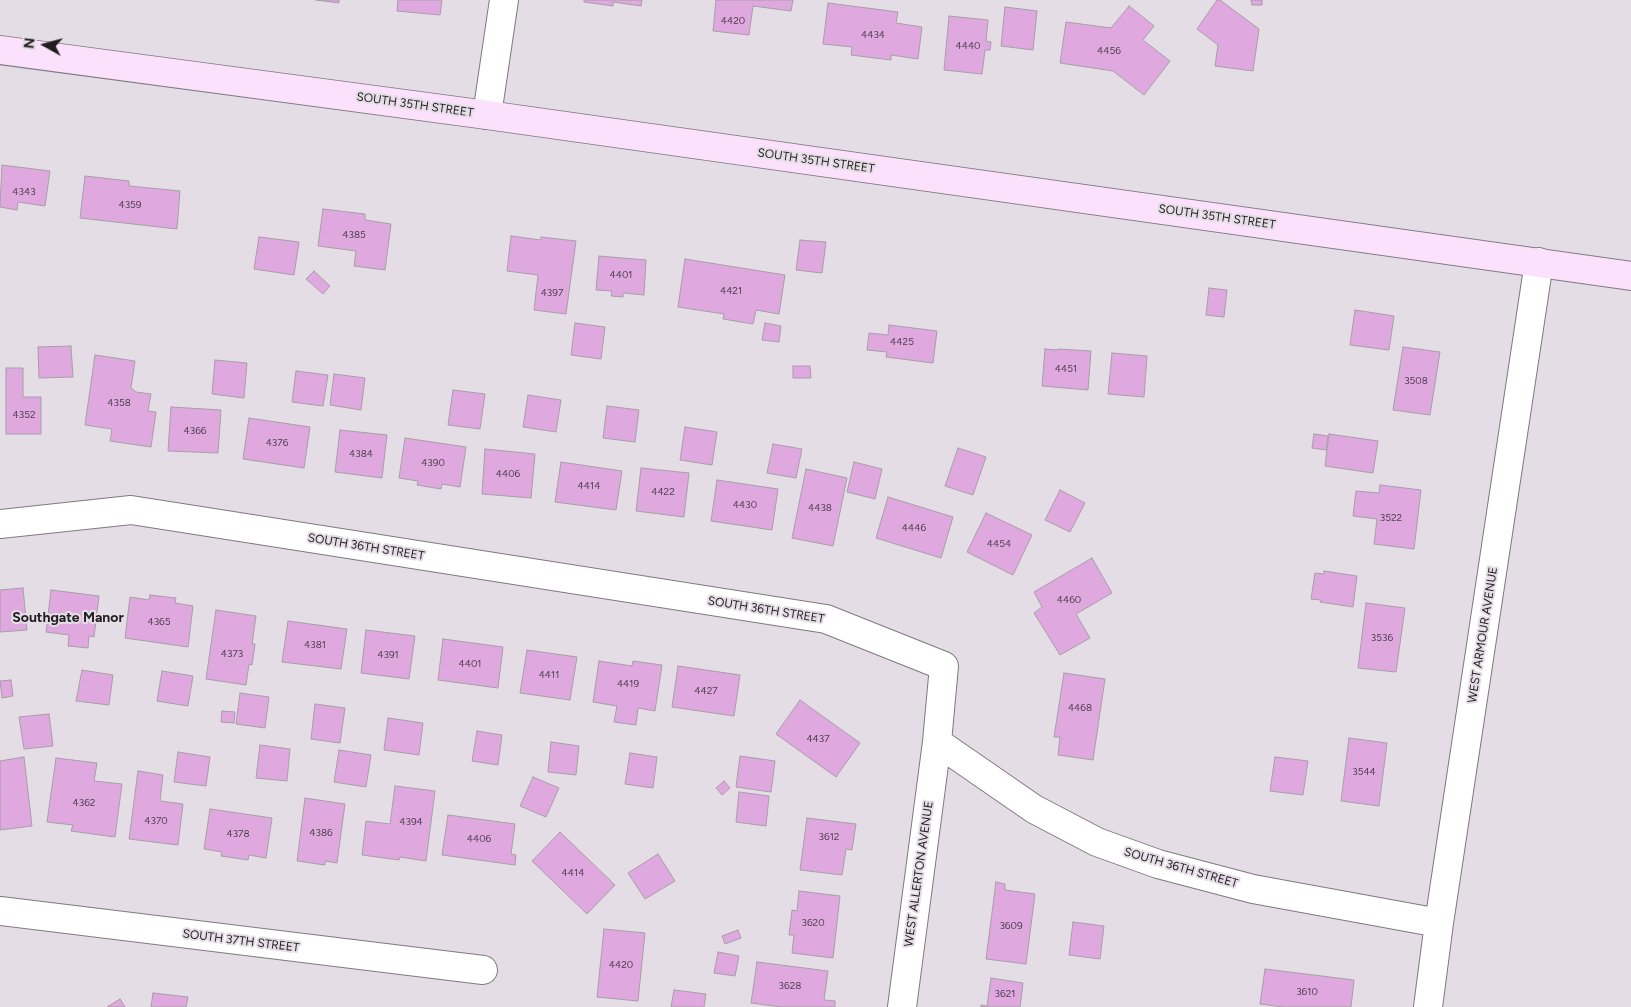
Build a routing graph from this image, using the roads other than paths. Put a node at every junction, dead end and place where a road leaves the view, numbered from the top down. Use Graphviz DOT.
graph roads {
  1 [pos="504,0"];
  2 [pos="0,50"];
  3 [pos="487,115"];
  4 [pos="1539,262"];
  5 [pos="1619,274"];
  6 [pos="0,524"];
  7 [pos="937,742"];
  8 [pos="0,911"];
  9 [pos="1439,923"];
  10 [pos="483,970"];
  11 [pos="902,1007"];
  12 [pos="1428,1007"];
  1 -- 3 [label="street"];
  2 -- 3 [label="street, SOUTH 35TH STREET"];
  3 -- 4 [label="street, SOUTH 35TH STREET"];
  4 -- 5 [label="street, SOUTH 35TH STREET"];
  4 -- 9 [label="street, WEST ARMOUR AVENUE"];
  6 -- 7 [label="street, SOUTH 36TH STREET"];
  7 -- 9 [label="street, SOUTH 36TH STREET"];
  7 -- 11 [label="street, WEST ALLERTON AVENUE"];
  8 -- 10 [label="street, SOUTH 37TH STREET"];
  9 -- 12 [label="street, WEST ARMOUR AVENUE"];
}
